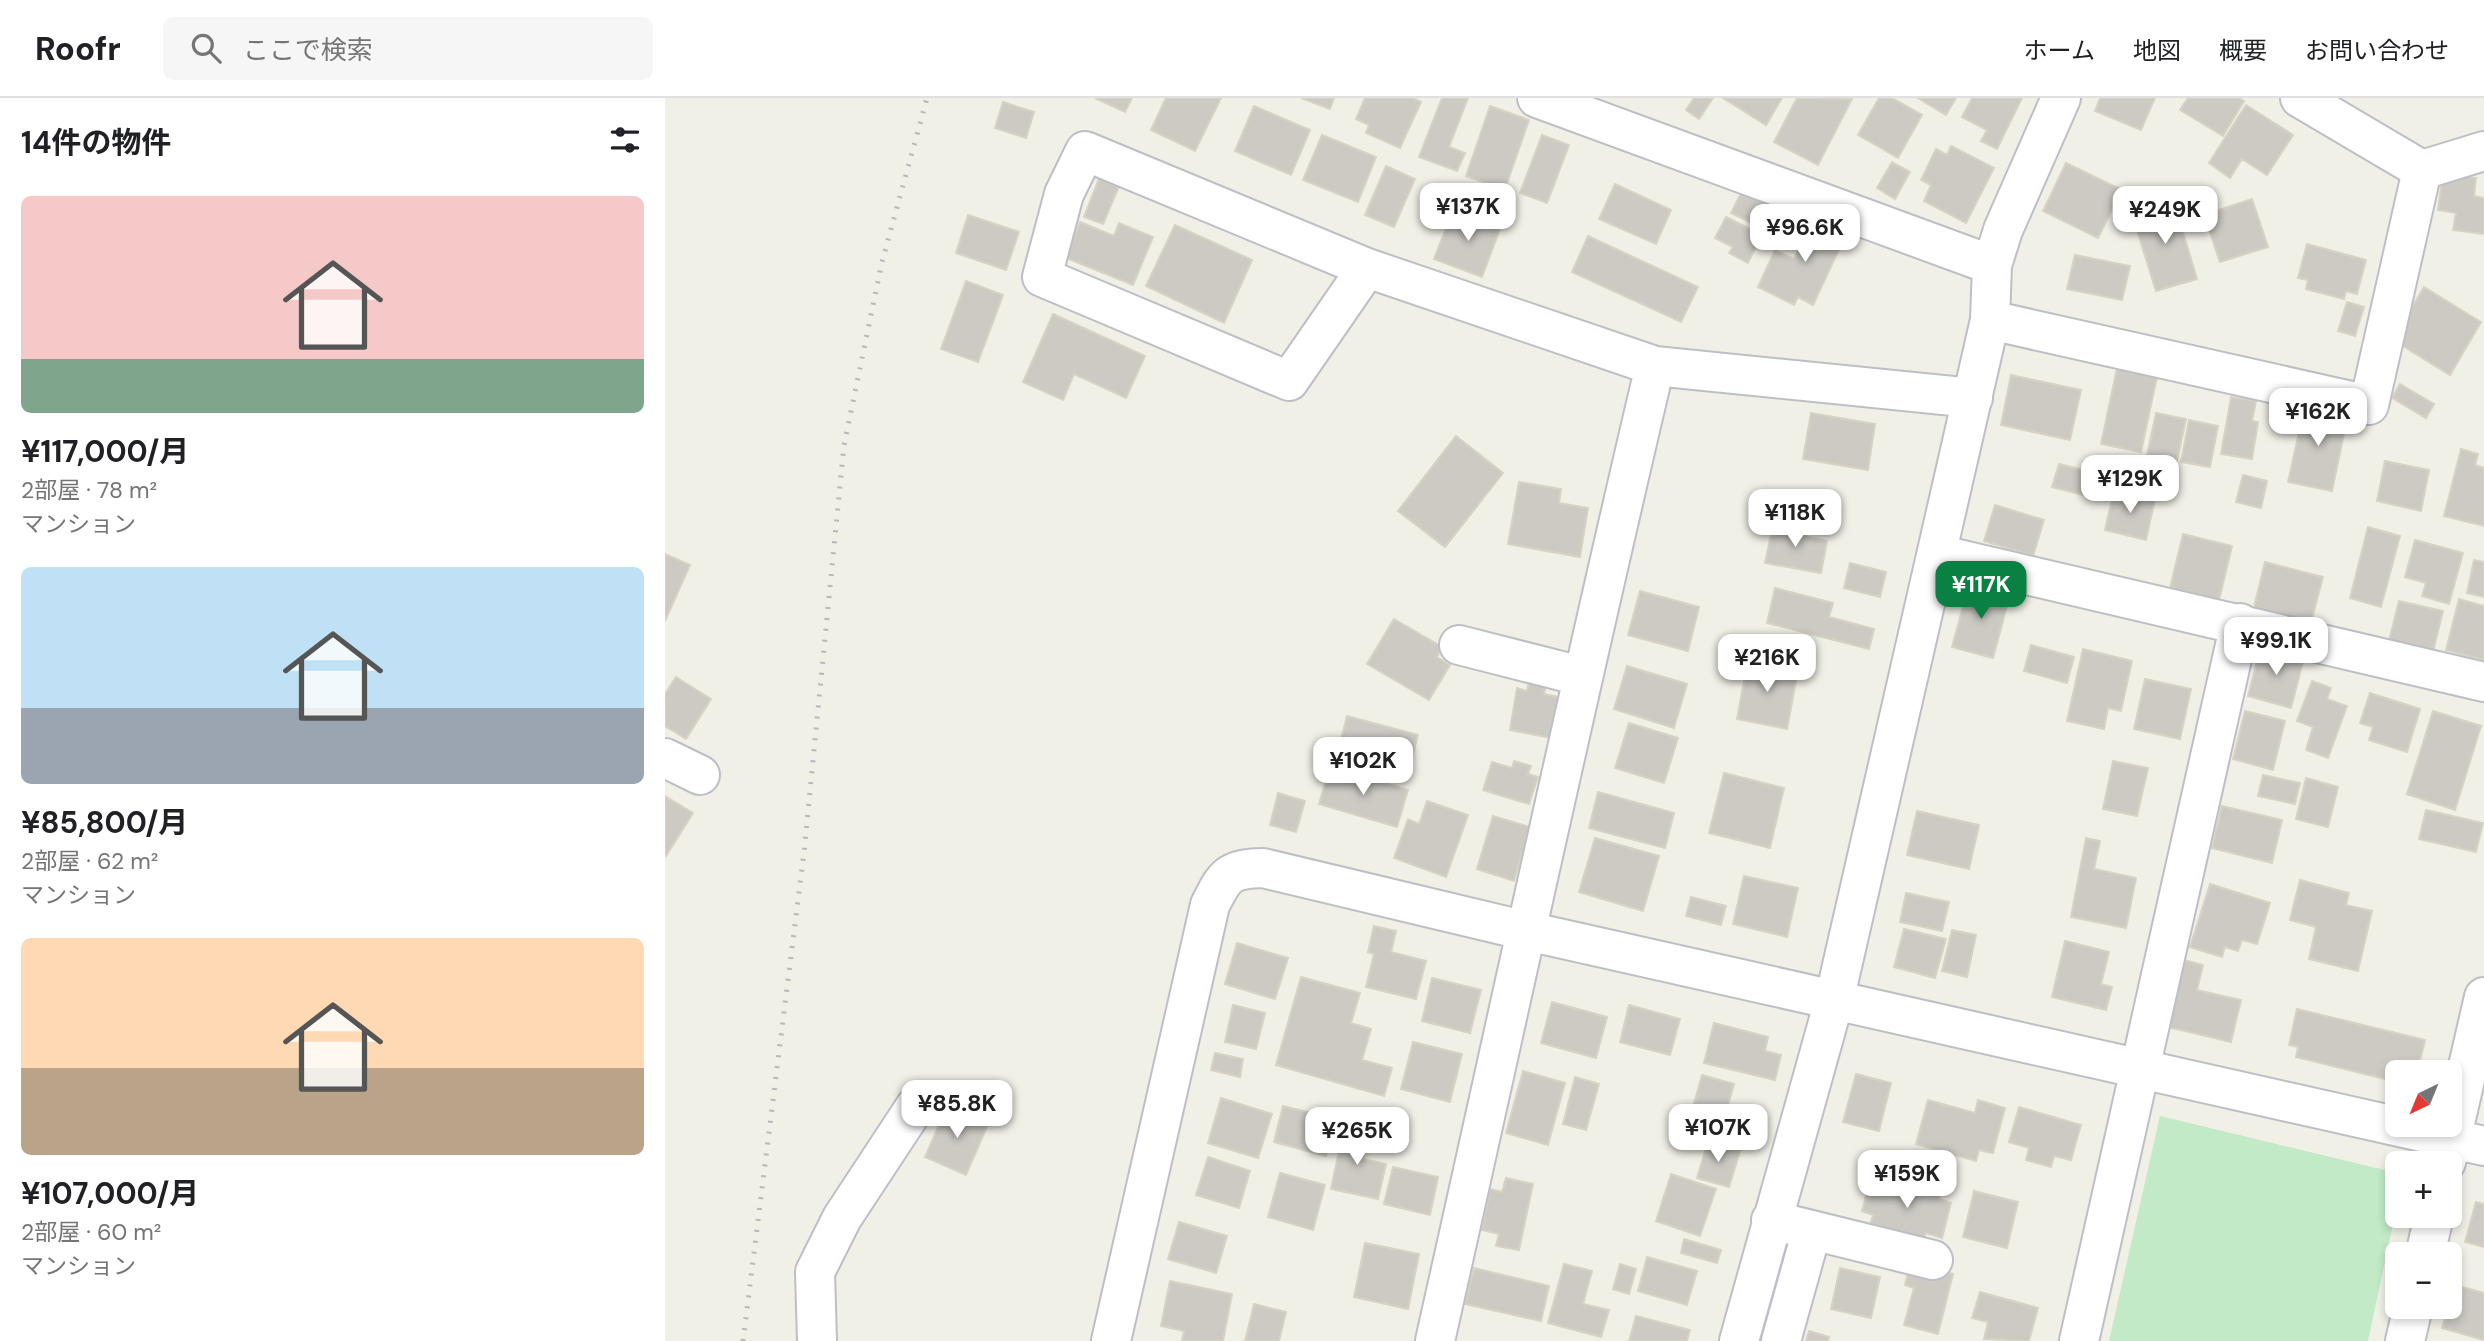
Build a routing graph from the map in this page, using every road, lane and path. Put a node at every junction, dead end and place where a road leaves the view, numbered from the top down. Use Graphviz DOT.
graph roads {
  1 [pos="1537,98"];
  2 [pos="2061,98"];
  3 [pos="2300,98"];
  4 [pos="2484,151"];
  5 [pos="2423,170"];
  6 [pos="1992,265"];
  7 [pos="1367,268"];
  8 [pos="1990,320"];
  9 [pos="1655,366"];
  10 [pos="1973,398"];
  11 [pos="1937,554"];
  12 [pos="2239,623"];
  13 [pos="1459,645"];
  14 [pos="1581,677"];
  15 [pos="2484,682"];
  16 [pos="665,758"];
  17 [pos="700,775"];
  18 [pos="1527,931"];
  19 [pos="2484,996"];
  20 [pos="1834,1001"];
  21 [pos="2141,1068"];
  22 [pos="915,1107"];
  23 [pos="2460,1150"];
  24 [pos="1771,1220"];
  25 [pos="1812,1230"];
  26 [pos="1933,1260"];
  27 [pos="2410,1319"];
  28 [pos="817,1341"];
  29 [pos="1111,1341"];
  30 [pos="1435,1341"];
  31 [pos="1739,1341"];
  32 [pos="1781,1341"];
  33 [pos="2079,1341"];
  34 [pos="2405,1341"];
  1 -- 6 [label="street"];
  2 -- 6 [label="street"];
  3 -- 5 [label="street"];
  4 -- 5 [label="street"];
  5 -- 8 [label="street"];
  6 -- 8 [label="street"];
  7 -- 7 [label="street"];
  7 -- 9 [label="street"];
  8 -- 10 [label="street"];
  9 -- 10 [label="street"];
  9 -- 14 [label="street"];
  10 -- 11 [label="street"];
  11 -- 12 [label="street"];
  11 -- 20 [label="street"];
  12 -- 15 [label="street"];
  12 -- 21 [label="street"];
  13 -- 14 [label="street"];
  14 -- 18 [label="street"];
  16 -- 17 [label="street"];
  18 -- 20 [label="street"];
  18 -- 29 [label="street"];
  18 -- 30 [label="street"];
  19 -- 23 [label="street"];
  20 -- 21 [label="street"];
  20 -- 24 [label="street"];
  21 -- 23 [label="street"];
  21 -- 33 [label="street"];
  22 -- 28 [label="street"];
  24 -- 25 [label="street"];
  24 -- 31 [label="street"];
  25 -- 26 [label="street"];
  25 -- 32 [label="street"];
  27 -- 34 [label="street"];
}
